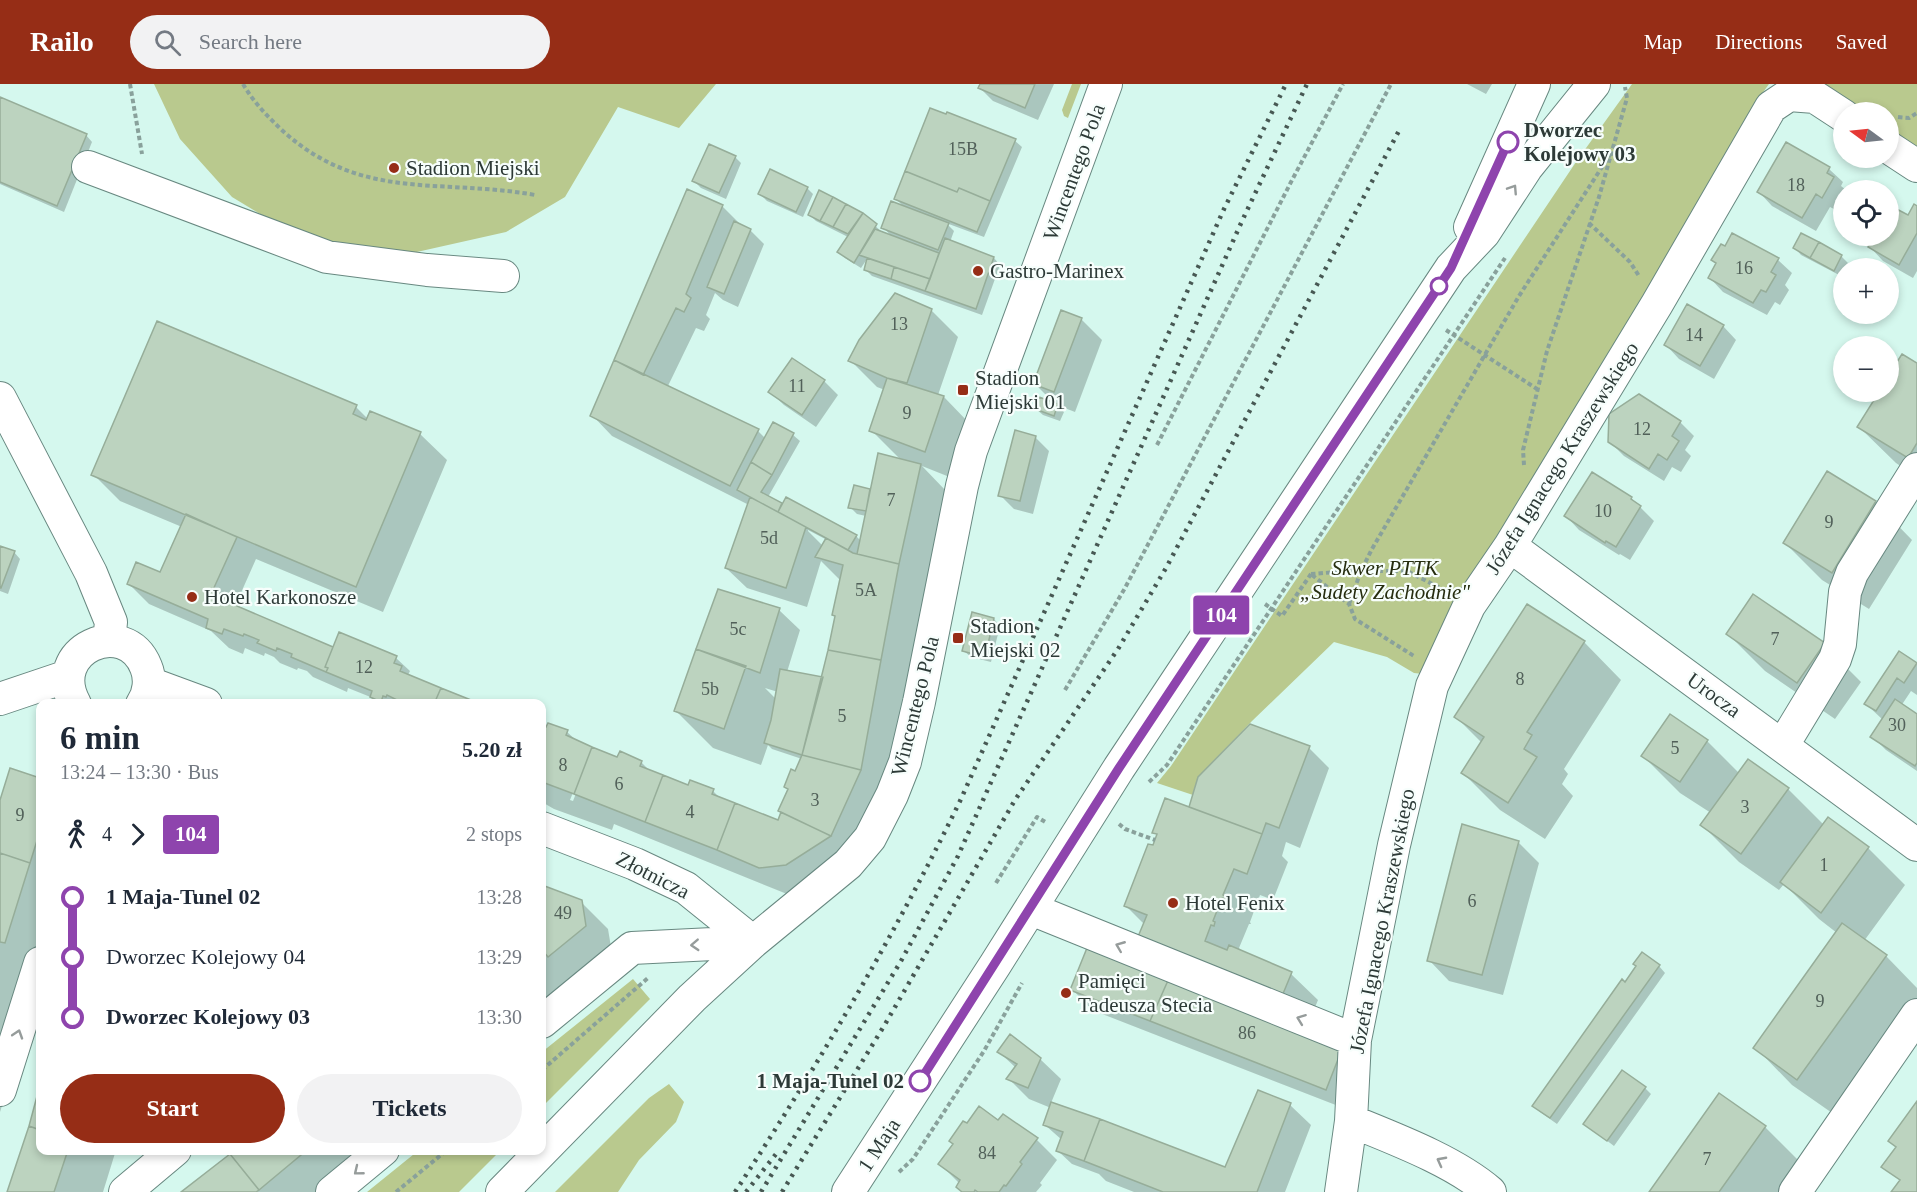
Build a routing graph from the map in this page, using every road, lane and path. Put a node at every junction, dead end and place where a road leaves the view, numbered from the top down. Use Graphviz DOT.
graph roads {
  1 [pos="130,84"];
  2 [pos="243,84"];
  3 [pos="1106,84"];
  4 [pos="1343,84"];
  5 [pos="1391,84"];
  6 [pos="1534,84"];
  7 [pos="1594,84"];
  8 [pos="1625,86"];
  9 [pos="1571,96"];
  10 [pos="1833,108"];
  11 [pos="1917,113"];
  12 [pos="1899,117"];
  13 [pos="1611,153"];
  14 [pos="1899,154"];
  15 [pos="1917,166"];
  16 [pos="88,167"];
  17 [pos="147,189"];
  18 [pos="535,195"];
  19 [pos="1589,223"];
  20 [pos="1511,250"];
  21 [pos="1451,268"];
  22 [pos="503,276"];
  23 [pos="1657,304"];
  24 [pos="1446,330"];
  25 [pos="1454,335"];
  26 [pos="1485,355"];
  27 [pos="1537,389"];
  28 [pos="0,398"];
  29 [pos="1157,445"];
  30 [pos="1522,450"];
  31 [pos="1917,469"];
  32 [pos="1510,546"];
  33 [pos="1361,571"];
  34 [pos="1311,574"];
  35 [pos="1450,594"];
  36 [pos="1265,604"];
  37 [pos="1349,604"];
  38 [pos="1272,609"];
  39 [pos="109,640"];
  40 [pos="1418,659"];
  41 [pos="71,690"];
  42 [pos="1065,690"];
  43 [pos="145,693"];
  44 [pos="0,699"];
  45 [pos="178,699"];
  46 [pos="1783,745"];
  47 [pos="1158,772"];
  48 [pos="1047,824"];
  49 [pos="1121,826"];
  50 [pos="546,830"];
  51 [pos="1155,840"];
  52 [pos="1917,845"];
  53 [pos="996,883"];
  54 [pos="1031,909"];
  55 [pos="753,942"];
  56 [pos="36,976"];
  57 [pos="650,976"];
  58 [pos="1026,976"];
  59 [pos="1917,1015"];
  60 [pos="546,1019"];
  61 [pos="1355,1040"];
  62 [pos="546,1067"];
  63 [pos="0,1090"];
  64 [pos="1351,1121"];
  65 [pos="546,1147"];
  66 [pos="169,1155"];
  67 [pos="377,1155"];
  68 [pos="441,1155"];
  69 [pos="538,1155"];
  70 [pos="896,1175"];
  71 [pos="125,1192"];
  72 [pos="332,1192"];
  73 [pos="396,1192"];
  74 [pos="502,1192"];
  75 [pos="848,1192"];
  76 [pos="1341,1192"];
  77 [pos="1490,1192"];
  78 [pos="1795,1192"];
  1 -- 17 [label="path"];
  2 -- 18 [label="path"];
  3 -- 55 [label="street, Wincentego Pola"];
  4 -- 29 [label="path"];
  5 -- 42 [label="path"];
  6 -- 21 [label="street"];
  7 -- 9 [label="street, 1 Maja"];
  8 -- 13 [label="path"];
  21 -- 9 [label="street, 1 Maja, one-way"];
  10 -- 23 [label="street, Józefa Ignacego Kraszewskiego"];
  11 -- 12 [label="path"];
  13 -- 19 [label="path"];
  13 -- 26 [label="path"];
  14 -- 15 [label="street"];
  16 -- 17 [label="street"];
  17 -- 22 [label="street"];
  19 -- 23 [label="path"];
  19 -- 27 [label="path"];
  20 -- 25 [label="path"];
  21 -- 54 [label="street, 1 Maja"];
  23 -- 32 [label="street, Józefa Ignacego Kraszewskiego"];
  24 -- 25 [label="path"];
  25 -- 26 [label="path"];
  25 -- 38 [label="path"];
  26 -- 27 [label="path"];
  26 -- 33 [label="path"];
  27 -- 30 [label="path"];
  28 -- 39 [label="street"];
  31 -- 46 [label="street"];
  32 -- 46 [label="street, Urocza"];
  32 -- 61 [label="street, Józefa Ignacego Kraszewskiego"];
  33 -- 34 [label="path"];
  33 -- 35 [label="path"];
  33 -- 37 [label="path"];
  34 -- 37 [label="path"];
  34 -- 38 [label="path"];
  36 -- 38 [label="path"];
  37 -- 40 [label="path"];
  38 -- 47 [label="path"];
  39 -- 41 [label="street"];
  39 -- 43 [label="street"];
  41 -- 44 [label="street"];
  43 -- 45 [label="street"];
  46 -- 52 [label="street, Urocza"];
  48 -- 53 [label="path"];
  49 -- 51 [label="path"];
  50 -- 55 [label="street, Złotnicza"];
  61 -- 54 [label="street, one-way"];
  54 -- 75 [label="street, 1 Maja"];
  55 -- 60 [label="street, one-way"];
  55 -- 65 [label="street, Wincentego Pola"];
  63 -- 56 [label="street, one-way"];
  57 -- 62 [label="path"];
  58 -- 70 [label="path"];
  59 -- 78 [label="street"];
  61 -- 64 [label="street, Józefa Ignacego Kraszewskiego"];
  64 -- 76 [label="street, Józefa Ignacego Kraszewskiego"];
  77 -- 64 [label="street, one-way"];
  66 -- 71 [label="street"];
  67 -- 72 [label="street, one-way"];
  68 -- 73 [label="path"];
  69 -- 74 [label="street, Wincentego Pola"];
}
